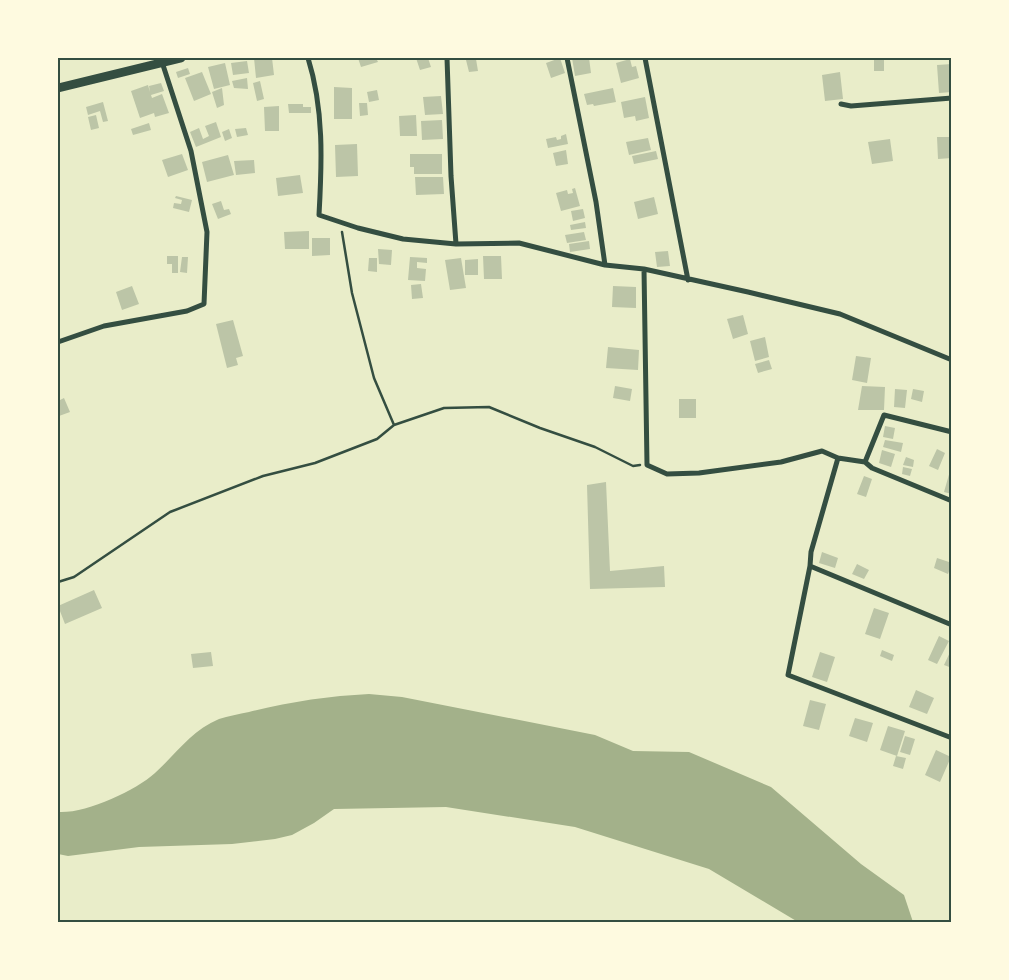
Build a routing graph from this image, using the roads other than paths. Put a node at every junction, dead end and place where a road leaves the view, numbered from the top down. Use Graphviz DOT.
graph roads {
  1 [pos="181,58"];
  2 [pos="308,58"];
  3 [pos="447,58"];
  4 [pos="567,58"];
  5 [pos="645,58"];
  6 [pos="162,62"];
  7 [pos="58,88"];
  8 [pos="952,98"];
  9 [pos="841,104"];
  10 [pos="456,244"];
  11 [pos="605,264"];
  12 [pos="644,269"];
  13 [pos="688,280"];
  14 [pos="58,342"];
  15 [pos="952,360"];
  16 [pos="952,432"];
  17 [pos="838,458"];
  18 [pos="865,462"];
  19 [pos="952,501"];
  20 [pos="810,566"];
  21 [pos="952,625"];
  22 [pos="952,738"];
  1 -- 6 [label="street"];
  2 -- 10 [label="street"];
  3 -- 10 [label="street"];
  4 -- 11 [label="street"];
  5 -- 13 [label="street"];
  6 -- 7 [label="street"];
  6 -- 14 [label="street"];
  8 -- 9 [label="street"];
  10 -- 11 [label="street"];
  11 -- 12 [label="street"];
  12 -- 13 [label="street"];
  12 -- 17 [label="street"];
  13 -- 15 [label="street"];
  16 -- 18 [label="street"];
  17 -- 18 [label="street"];
  17 -- 20 [label="street"];
  18 -- 19 [label="street"];
  20 -- 21 [label="street"];
  20 -- 22 [label="street"];
}
